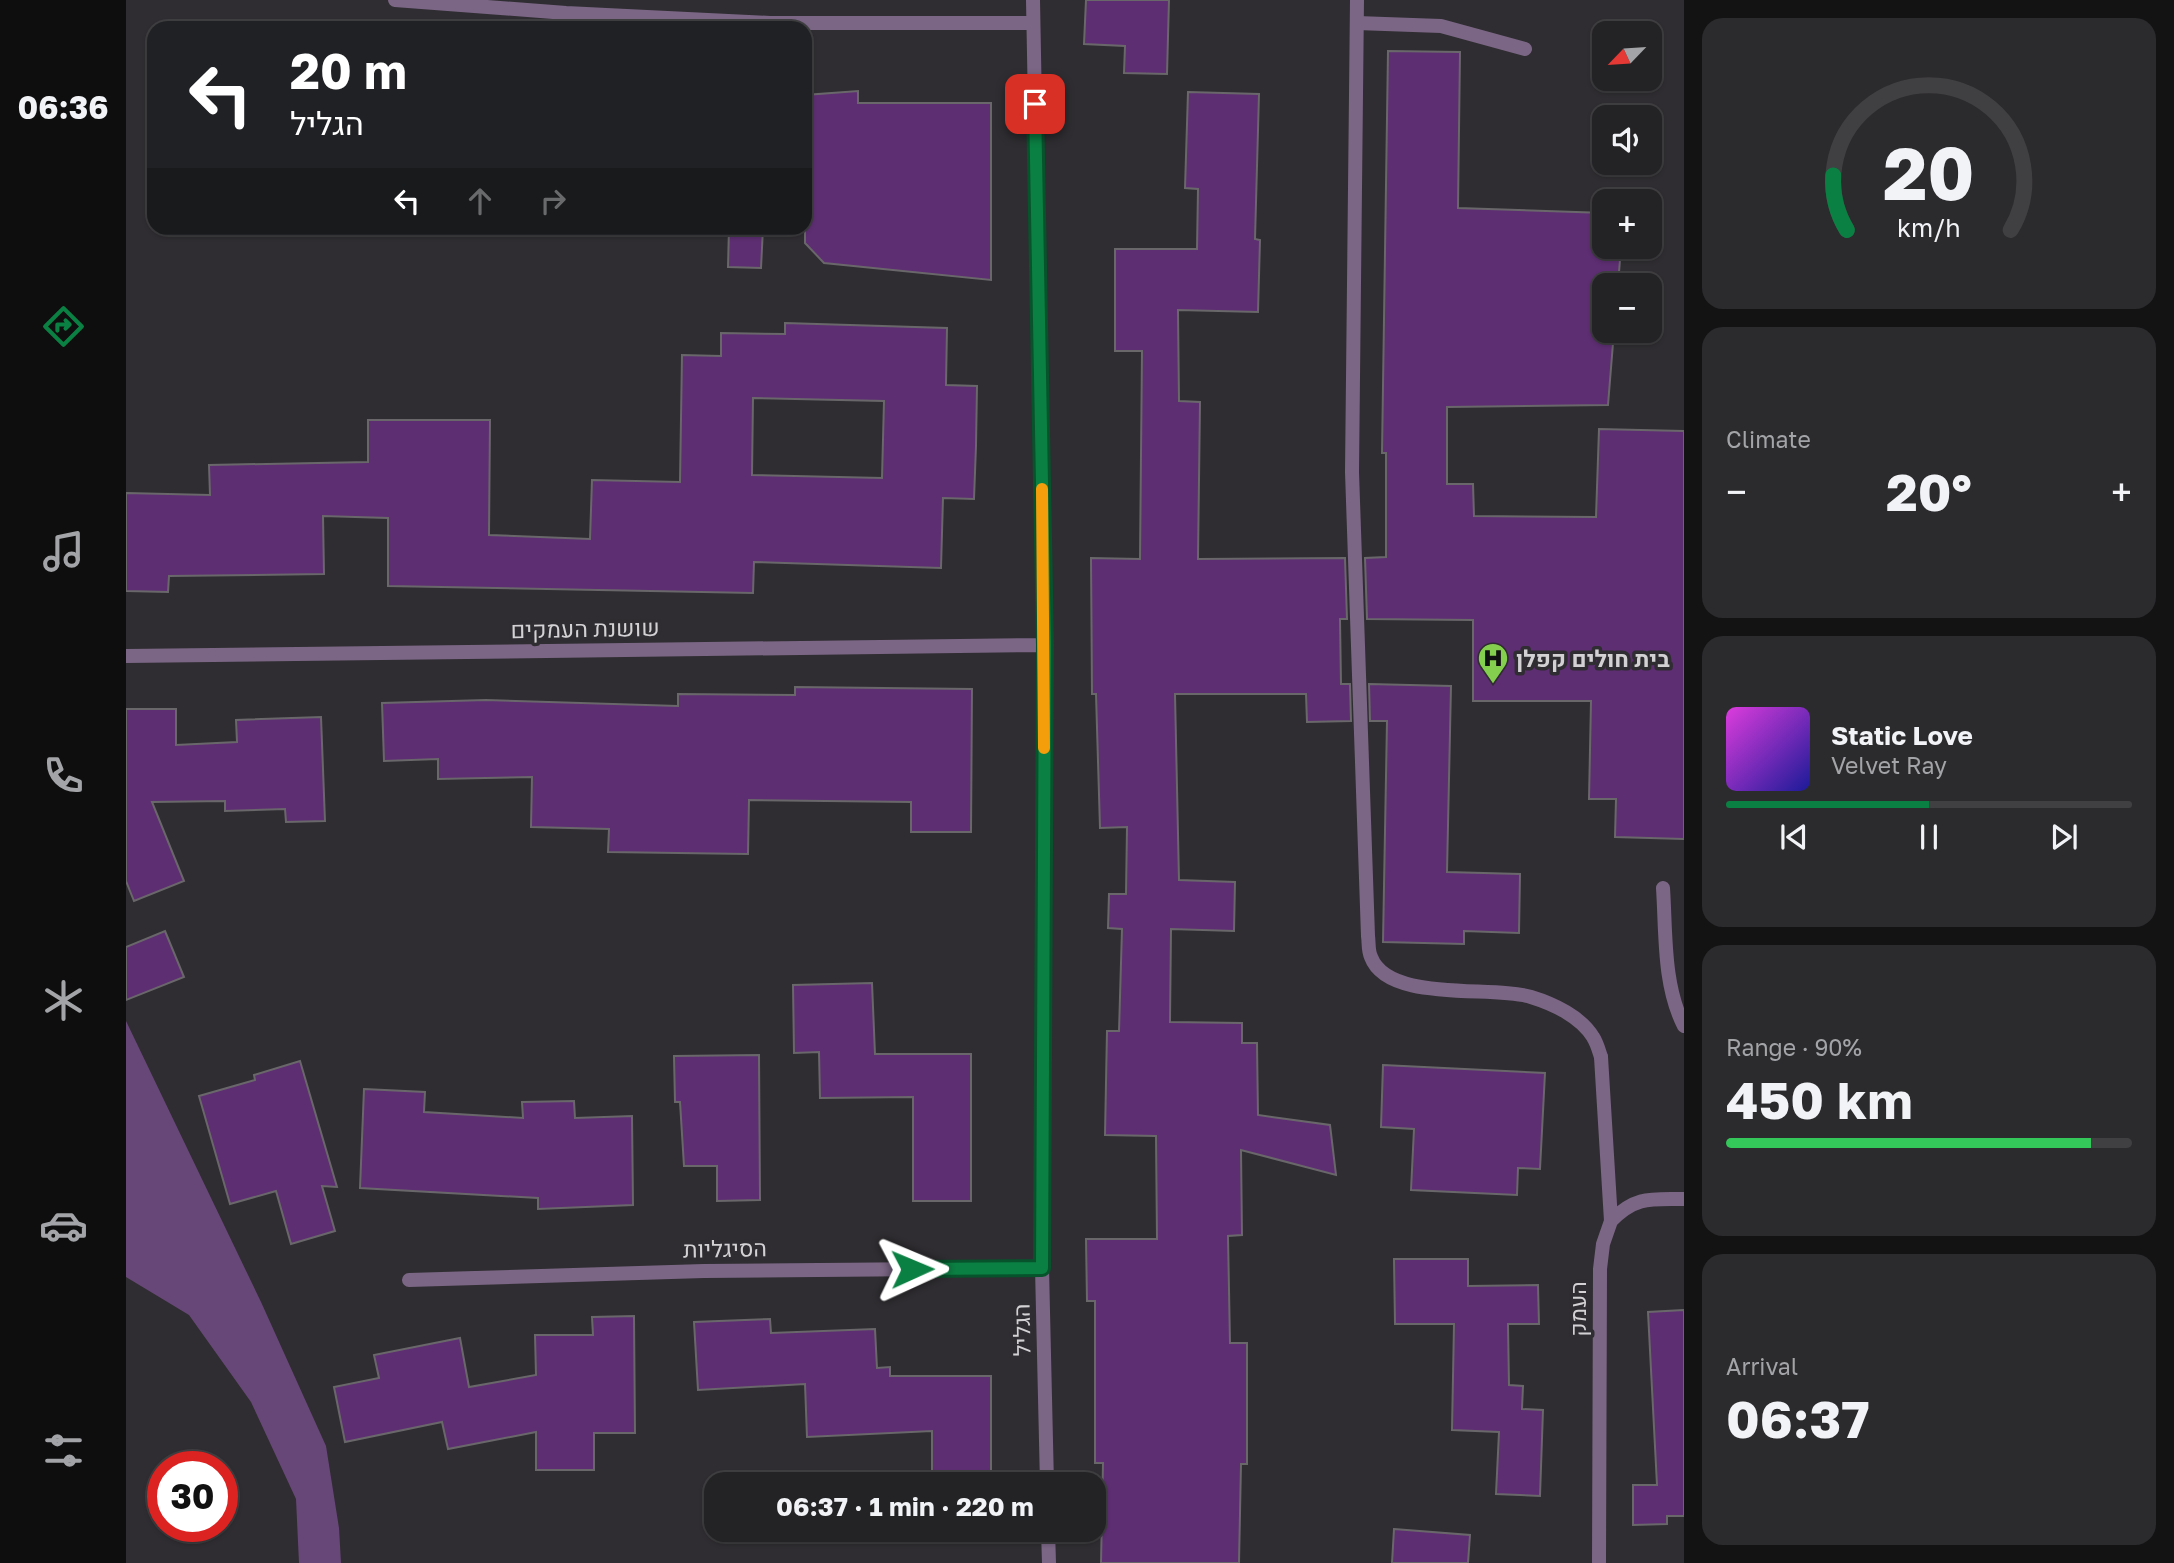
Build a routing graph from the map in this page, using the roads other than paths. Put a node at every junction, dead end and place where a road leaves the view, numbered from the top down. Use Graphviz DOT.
graph roads {
  1 [pos="395,0"];
  2 [pos="1033,0"];
  3 [pos="1357,0"];
  4 [pos="729,21"];
  5 [pos="812,23"];
  6 [pos="1033,23"];
  7 [pos="1357,23"];
  8 [pos="1525,49"];
  9 [pos="1045,645"];
  10 [pos="126,656"];
  11 [pos="1663,888"];
  12 [pos="1684,1026"];
  13 [pos="1684,1199"];
  14 [pos="1611,1222"];
  15 [pos="1042,1268"];
  16 [pos="409,1280"];
  17 [pos="1047,1472"];
  18 [pos="1048,1542"];
  19 [pos="1049,1563"];
  20 [pos="1599,1563"];
  1 -- 4 [label="street"];
  2 -- 6 [label="street, הגליל"];
  3 -- 7 [label="street"];
  5 -- 6 [label="street"];
  6 -- 9 [label="street, הגליל"];
  7 -- 8 [label="street"];
  7 -- 14 [label="street, העמק"];
  9 -- 10 [label="street, שושנת העמקים"];
  9 -- 15 [label="street, הגליל"];
  11 -- 12 [label="street"];
  13 -- 14 [label="street"];
  14 -- 20 [label="street, העמק"];
  15 -- 16 [label="street, הסיגליות"];
  15 -- 17 [label="street, הגליל"];
  18 -- 19 [label="street"];
}
